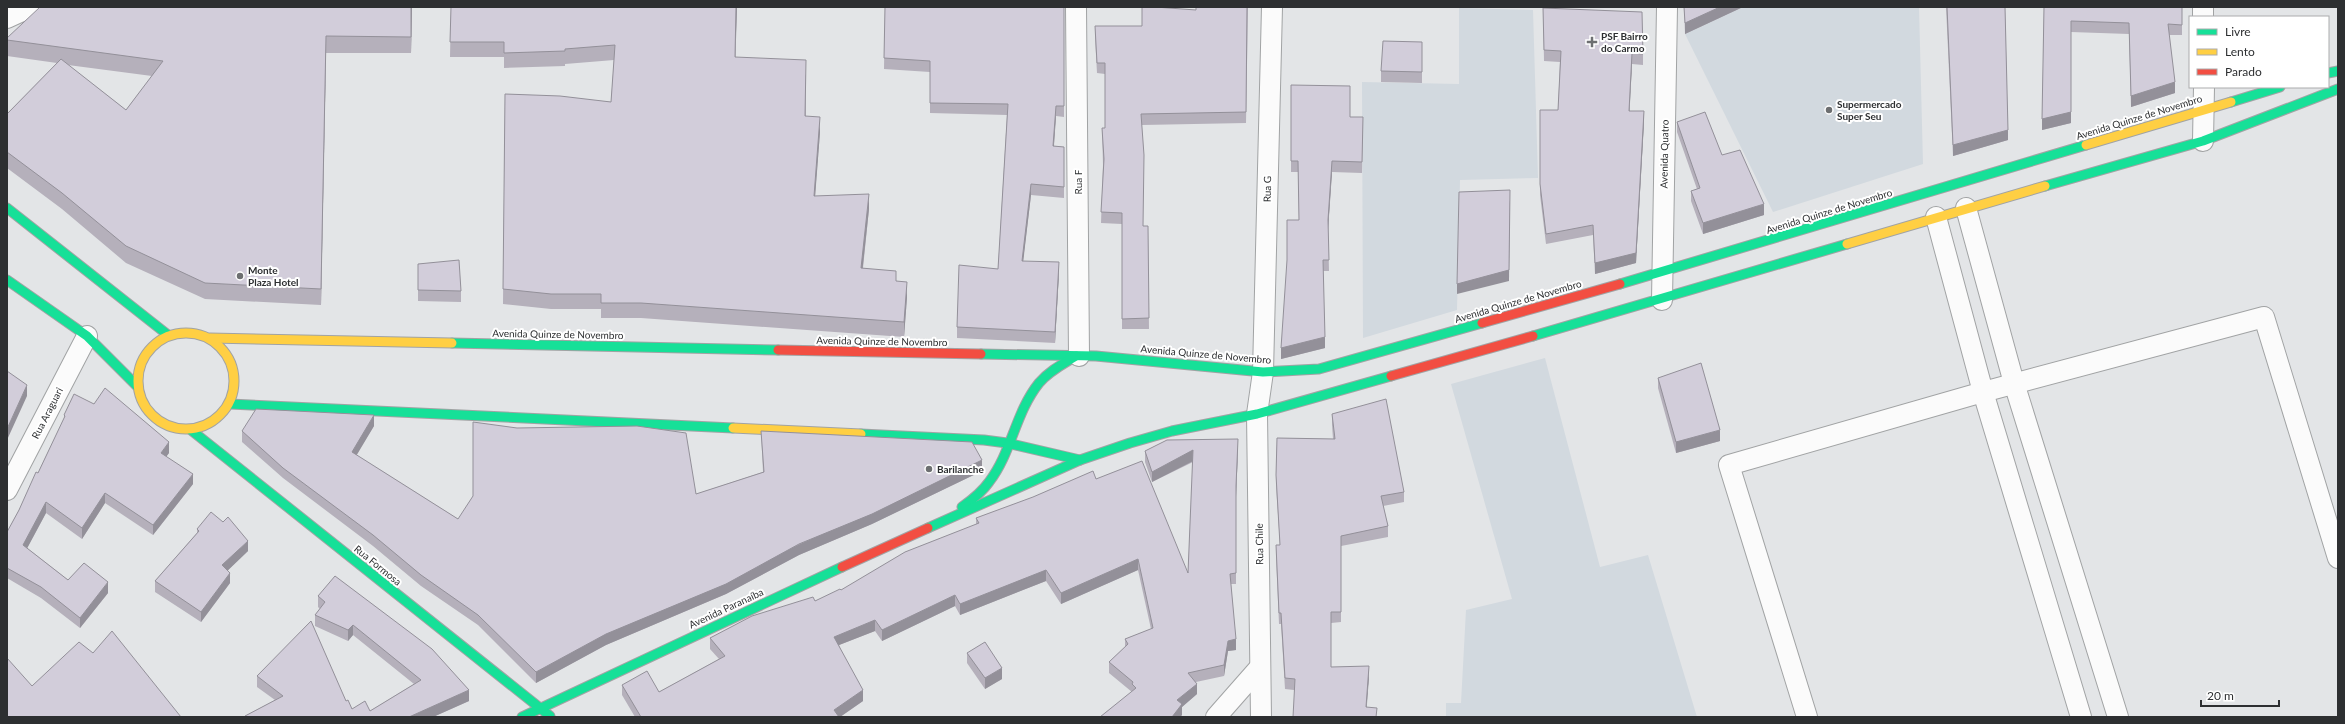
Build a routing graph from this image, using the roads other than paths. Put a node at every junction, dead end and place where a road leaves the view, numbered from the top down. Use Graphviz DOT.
graph roads {
  1 [pos="31,7"];
  2 [pos="1076,7"];
  3 [pos="1272,7"];
  4 [pos="1667,7"];
  5 [pos="7,18"];
  6 [pos="2204,88"];
  7 [pos="2277,88"];
  8 [pos="2338,89"];
  9 [pos="2204,109"];
  10 [pos="2203,141"];
  11 [pos="1966,208"];
  12 [pos="7,209"];
  13 [pos="1936,217"];
  14 [pos="1663,272"];
  15 [pos="7,280"];
  16 [pos="1662,300"];
  17 [pos="168,335"];
  18 [pos="87,336"];
  19 [pos="210,338"];
  20 [pos="1078,356"];
  21 [pos="1262,372"];
  22 [pos="2014,384"];
  23 [pos="136,386"];
  24 [pos="1983,392"];
  25 [pos="230,404"];
  26 [pos="1257,414"];
  27 [pos="191,430"];
  28 [pos="1007,443"];
  29 [pos="1080,460"];
  30 [pos="7,490"];
  31 [pos="941,524"];
  32 [pos="2338,558"];
  33 [pos="1260,667"];
  34 [pos="540,708"];
  35 [pos="522,717"];
  36 [pos="551,717"];
  37 [pos="1216,717"];
  38 [pos="1262,717"];
  39 [pos="1807,717"];
  40 [pos="2081,717"];
  41 [pos="2118,717"];
  1 -- 5 [label="street"];
  2 -- 20 [label="street, Rua F"];
  3 -- 21 [label="street, Rua G"];
  4 -- 14 [label="street, Avenida Quatro"];
  6 -- 9 [label="street"];
  7 -- 9 [label="main road, Avenida Quinze de Novembro"];
  8 -- 10 [label="main road"];
  9 -- 10 [label="street"];
  9 -- 14 [label="main road, Avenida Quinze de Novembro"];
  10 -- 11 [label="main road"];
  11 -- 13 [label="main road"];
  11 -- 22 [label="street"];
  12 -- 17 [label="main road"];
  13 -- 16 [label="main road"];
  13 -- 24 [label="street"];
  14 -- 16 [label="street, Avenida Quatro"];
  14 -- 21 [label="main road, Avenida Quinze de Novembro"];
  15 -- 18 [label="main road"];
  16 -- 26 [label="main road"];
  17 -- 19 [label="main road"];
  17 -- 23 [label="main road"];
  18 -- 23 [label="main road"];
  18 -- 30 [label="street, Rua Araguari"];
  19 -- 20 [label="main road, Avenida Quinze de Novembro"];
  19 -- 25 [label="main road"];
  20 -- 21 [label="main road, Avenida Quinze de Novembro"];
  20 -- 28 [label="main road"];
  21 -- 26 [label="street, Rua Chile"];
  22 -- 24 [label="street"];
  22 -- 32 [label="street"];
  22 -- 41 [label="street"];
  23 -- 27 [label="main road"];
  24 -- 39 [label="street"];
  24 -- 40 [label="street"];
  25 -- 27 [label="main road"];
  25 -- 28 [label="main road"];
  26 -- 29 [label="main road"];
  26 -- 33 [label="street, Rua Chile"];
  27 -- 34 [label="main road, Rua Formosa"];
  28 -- 29 [label="main road"];
  28 -- 31 [label="main road"];
  29 -- 31 [label="main road"];
  31 -- 34 [label="main road, Avenida Paranaíba"];
  33 -- 37 [label="street"];
  33 -- 38 [label="street, Rua Chile"];
  34 -- 35 [label="main road, Avenida Paranaíba"];
  34 -- 36 [label="main road, Rua Formosa"];
}
